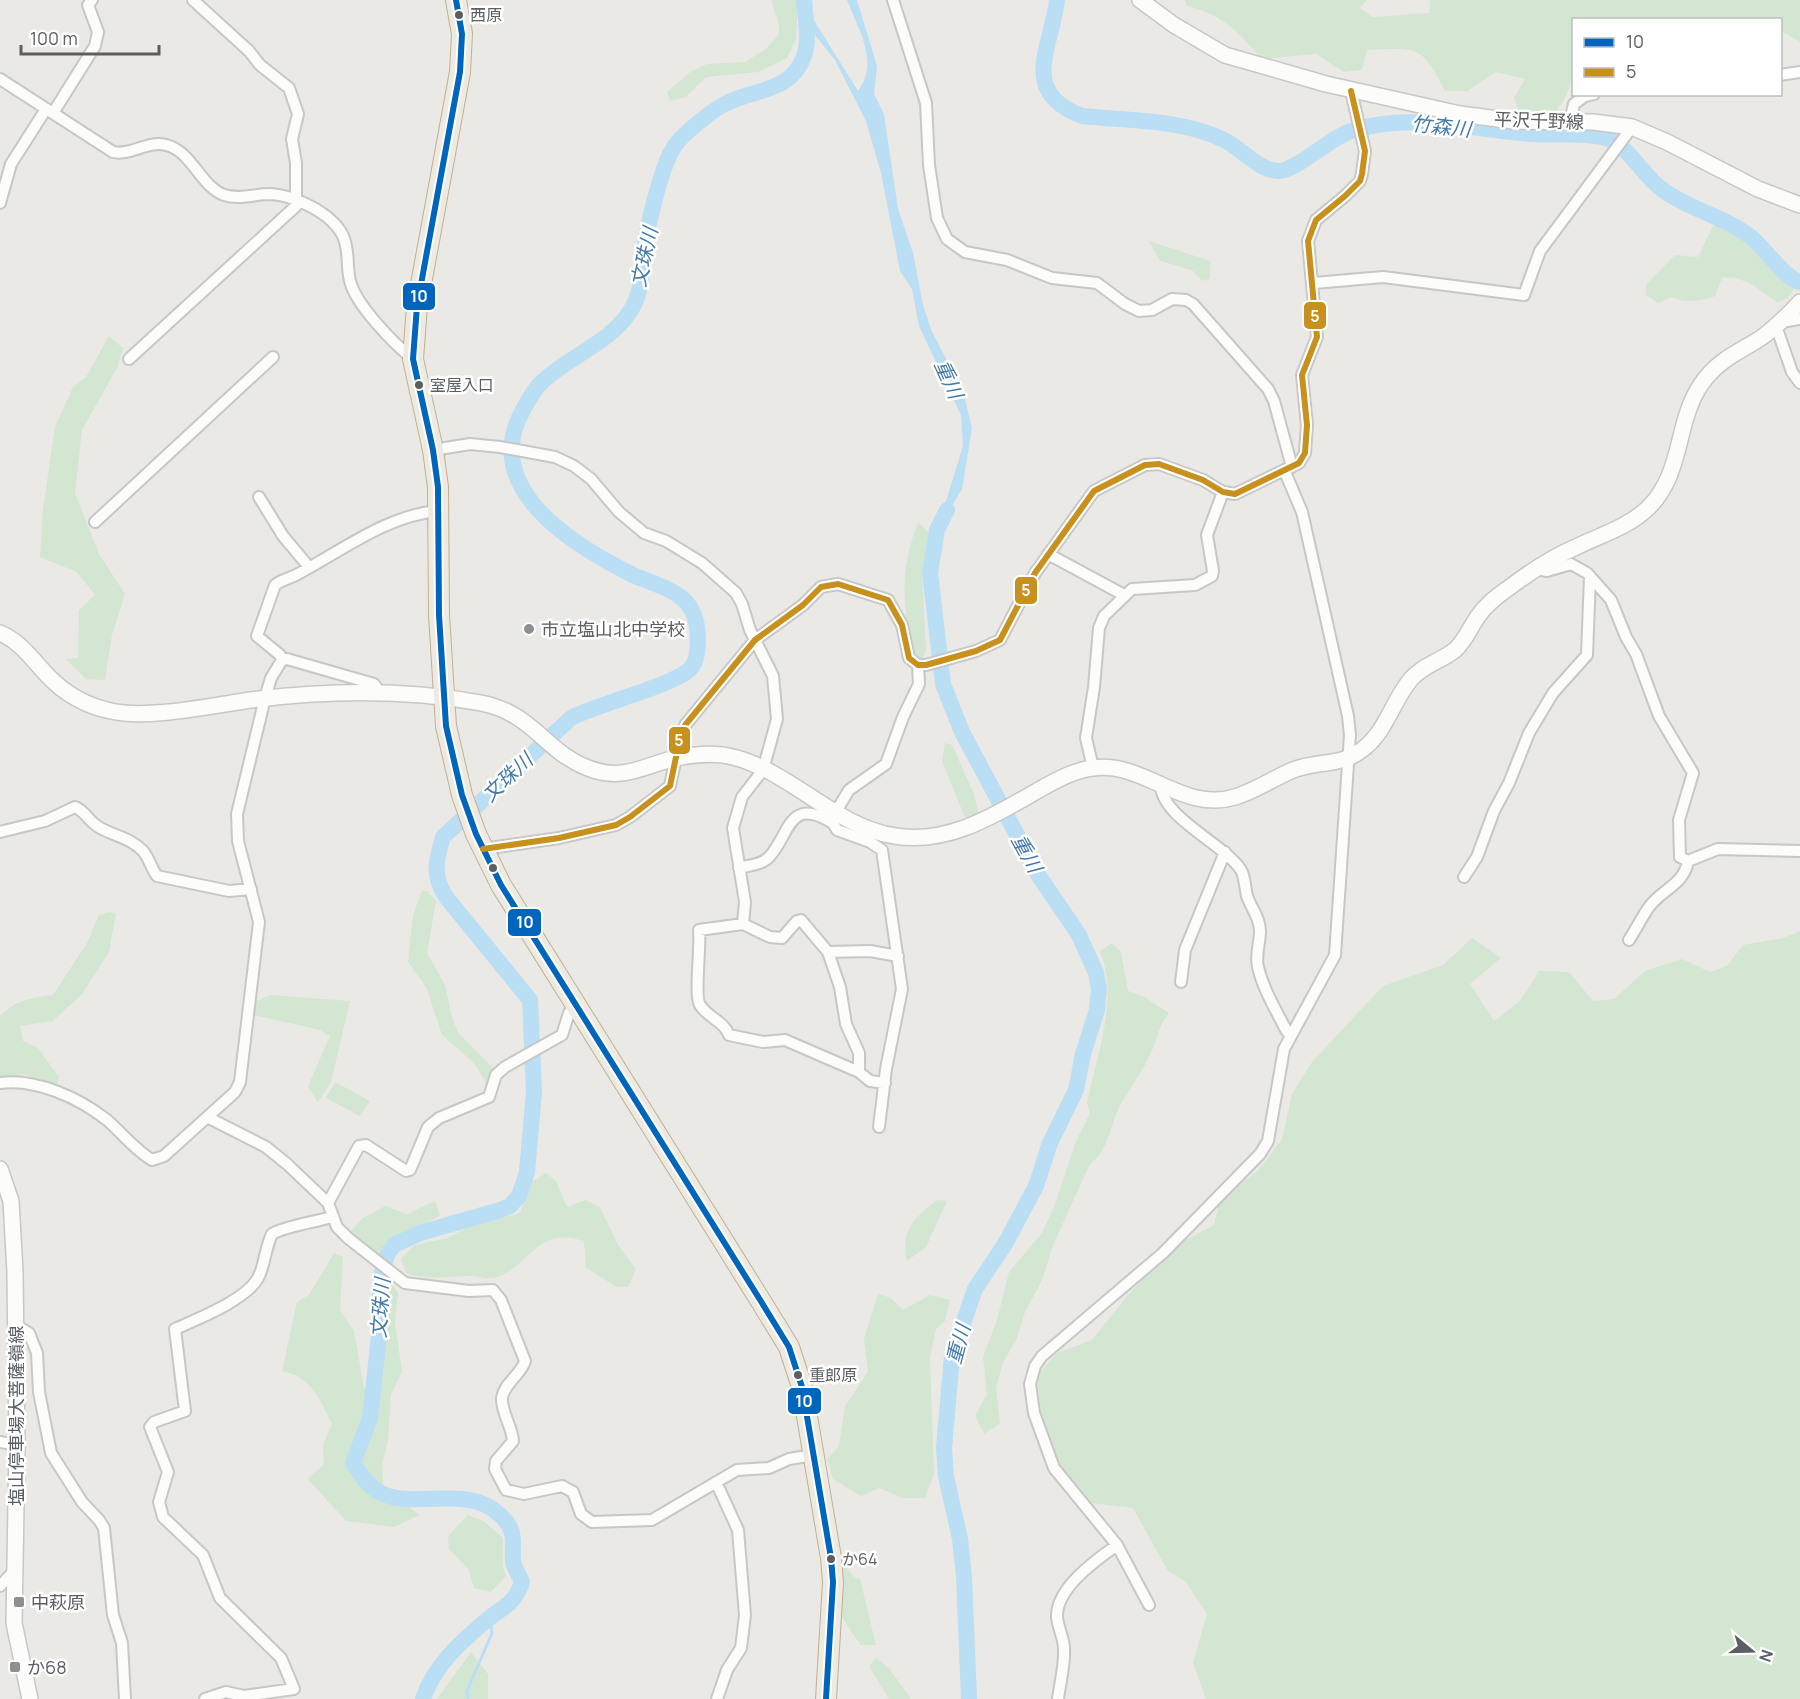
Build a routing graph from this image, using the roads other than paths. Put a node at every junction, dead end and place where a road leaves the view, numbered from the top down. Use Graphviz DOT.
graph roads {
  1 [pos="92,0"];
  2 [pos="193,0"];
  3 [pos="456,0"];
  4 [pos="893,0"];
  5 [pos="1140,0"];
  6 [pos="1800,72"];
  7 [pos="1782,75"];
  8 [pos="0,79"];
  9 [pos="1351,91"];
  10 [pos="1585,96"];
  11 [pos="50,111"];
  12 [pos="1570,121"];
  13 [pos="1628,133"];
  14 [pos="297,201"];
  15 [pos="0,203"];
  16 [pos="1800,205"];
  17 [pos="1314,282"];
  18 [pos="1800,302"];
  19 [pos="1800,319"];
  20 [pos="1779,324"];
  21 [pos="273,357"];
  22 [pos="412,358"];
  23 [pos="129,359"];
  24 [pos="1800,383"];
  25 [pos="433,450"];
  26 [pos="1288,470"];
  27 [pos="1222,492"];
  28 [pos="259,497"];
  29 [pos="438,512"];
  30 [pos="95,522"];
  31 [pos="1048,554"];
  32 [pos="309,567"];
  33 [pos="1536,569"];
  34 [pos="1590,576"];
  35 [pos="1124,595"];
  36 [pos="0,633"];
  37 [pos="755,640"];
  38 [pos="282,660"];
  39 [pos="922,665"];
  40 [pos="379,691"];
  41 [pos="265,698"];
  42 [pos="444,698"];
  43 [pos="676,757"];
  44 [pos="1349,758"];
  45 [pos="1093,768"];
  46 [pos="764,770"];
  47 [pos="1161,785"];
  48 [pos="833,816"];
  49 [pos="0,832"];
  50 [pos="479,842"];
  51 [pos="1800,851"];
  52 [pos="1225,852"];
  53 [pos="1688,861"];
  54 [pos="739,868"];
  55 [pos="1464,877"];
  56 [pos="251,890"];
  57 [pos="742,924"];
  58 [pos="1629,940"];
  59 [pos="828,952"];
  60 [pos="898,956"];
  61 [pos="1181,982"];
  62 [pos="575,1005"];
  63 [pos="1290,1035"];
  64 [pos="859,1072"];
  65 [pos="0,1083"];
  66 [pos="885,1083"];
  67 [pos="209,1118"];
  68 [pos="879,1127"];
  69 [pos="0,1169"];
  70 [pos="328,1203"];
  71 [pos="332,1217"];
  72 [pos="17,1326"];
  73 [pos="0,1442"];
  74 [pos="17,1445"];
  75 [pos="814,1455"];
  76 [pos="716,1482"];
  77 [pos="1117,1545"];
  78 [pos="14,1571"];
  79 [pos="0,1586"];
  80 [pos="1149,1605"];
  81 [pos="30,1699"];
  82 [pos="125,1699"];
  83 [pos="205,1699"];
  84 [pos="717,1699"];
  85 [pos="826,1699"];
  86 [pos="1058,1699"];
  1 -- 11 [label="street"];
  2 -- 14 [label="street"];
  3 -- 22 [label="highway"];
  4 -- 26 [label="street"];
  5 -- 9 [label="street, 平沢千野線"];
  6 -- 7 [label="street"];
  8 -- 11 [label="street"];
  9 -- 12 [label="street, 平沢千野線"];
  9 -- 17 [label="street"];
  10 -- 12 [label="street"];
  11 -- 14 [label="street"];
  11 -- 15 [label="street"];
  12 -- 13 [label="street, 平沢千野線"];
  13 -- 16 [label="street, 平沢千野線"];
  13 -- 17 [label="street"];
  14 -- 22 [label="street"];
  14 -- 23 [label="street"];
  17 -- 26 [label="street"];
  18 -- 20 [label="street"];
  19 -- 20 [label="street"];
  20 -- 24 [label="street"];
  20 -- 33 [label="street"];
  21 -- 30 [label="street"];
  22 -- 25 [label="highway"];
  25 -- 29 [label="highway"];
  25 -- 37 [label="street"];
  26 -- 27 [label="street"];
  26 -- 44 [label="street"];
  27 -- 31 [label="street"];
  27 -- 35 [label="street"];
  28 -- 32 [label="street"];
  29 -- 32 [label="street"];
  29 -- 42 [label="highway"];
  31 -- 35 [label="street"];
  31 -- 39 [label="street"];
  32 -- 38 [label="street"];
  33 -- 34 [label="street"];
  33 -- 44 [label="street"];
  34 -- 53 [label="street"];
  34 -- 55 [label="street"];
  35 -- 45 [label="street"];
  36 -- 41 [label="street"];
  37 -- 39 [label="street"];
  37 -- 43 [label="street"];
  37 -- 46 [label="street"];
  38 -- 40 [label="street"];
  38 -- 41 [label="street"];
  39 -- 48 [label="street"];
  40 -- 41 [label="street"];
  40 -- 42 [label="street"];
  41 -- 56 [label="street"];
  42 -- 43 [label="street"];
  42 -- 50 [label="highway"];
  43 -- 46 [label="street"];
  43 -- 50 [label="street"];
  44 -- 47 [label="street"];
  44 -- 63 [label="street"];
  45 -- 47 [label="street"];
  45 -- 48 [label="street"];
  46 -- 48 [label="street"];
  46 -- 54 [label="street"];
  47 -- 52 [label="street"];
  48 -- 54 [label="street"];
  48 -- 60 [label="street"];
  49 -- 56 [label="street"];
  50 -- 62 [label="highway"];
  51 -- 53 [label="street"];
  52 -- 61 [label="street"];
  52 -- 63 [label="street"];
  53 -- 58 [label="street"];
  54 -- 57 [label="street"];
  56 -- 67 [label="street"];
  57 -- 59 [label="street"];
  57 -- 64 [label="street"];
  59 -- 60 [label="street"];
  59 -- 64 [label="street"];
  60 -- 66 [label="street"];
  62 -- 70 [label="street"];
  62 -- 75 [label="highway"];
  63 -- 77 [label="street"];
  64 -- 66 [label="street"];
  65 -- 67 [label="street"];
  66 -- 68 [label="street"];
  67 -- 70 [label="street"];
  69 -- 72 [label="street, 塩山停車場大菩薩嶺線"];
  70 -- 71 [label="street"];
  71 -- 76 [label="street"];
  71 -- 83 [label="street"];
  72 -- 74 [label="street, 塩山停車場大菩薩嶺線"];
  72 -- 82 [label="street"];
  73 -- 74 [label="street"];
  74 -- 78 [label="street, 塩山停車場大菩薩嶺線"];
  75 -- 76 [label="street"];
  75 -- 85 [label="highway"];
  76 -- 84 [label="street"];
  77 -- 80 [label="street"];
  77 -- 86 [label="street"];
  78 -- 79 [label="street"];
  78 -- 81 [label="street, 塩山停車場大菩薩嶺線"];
}
